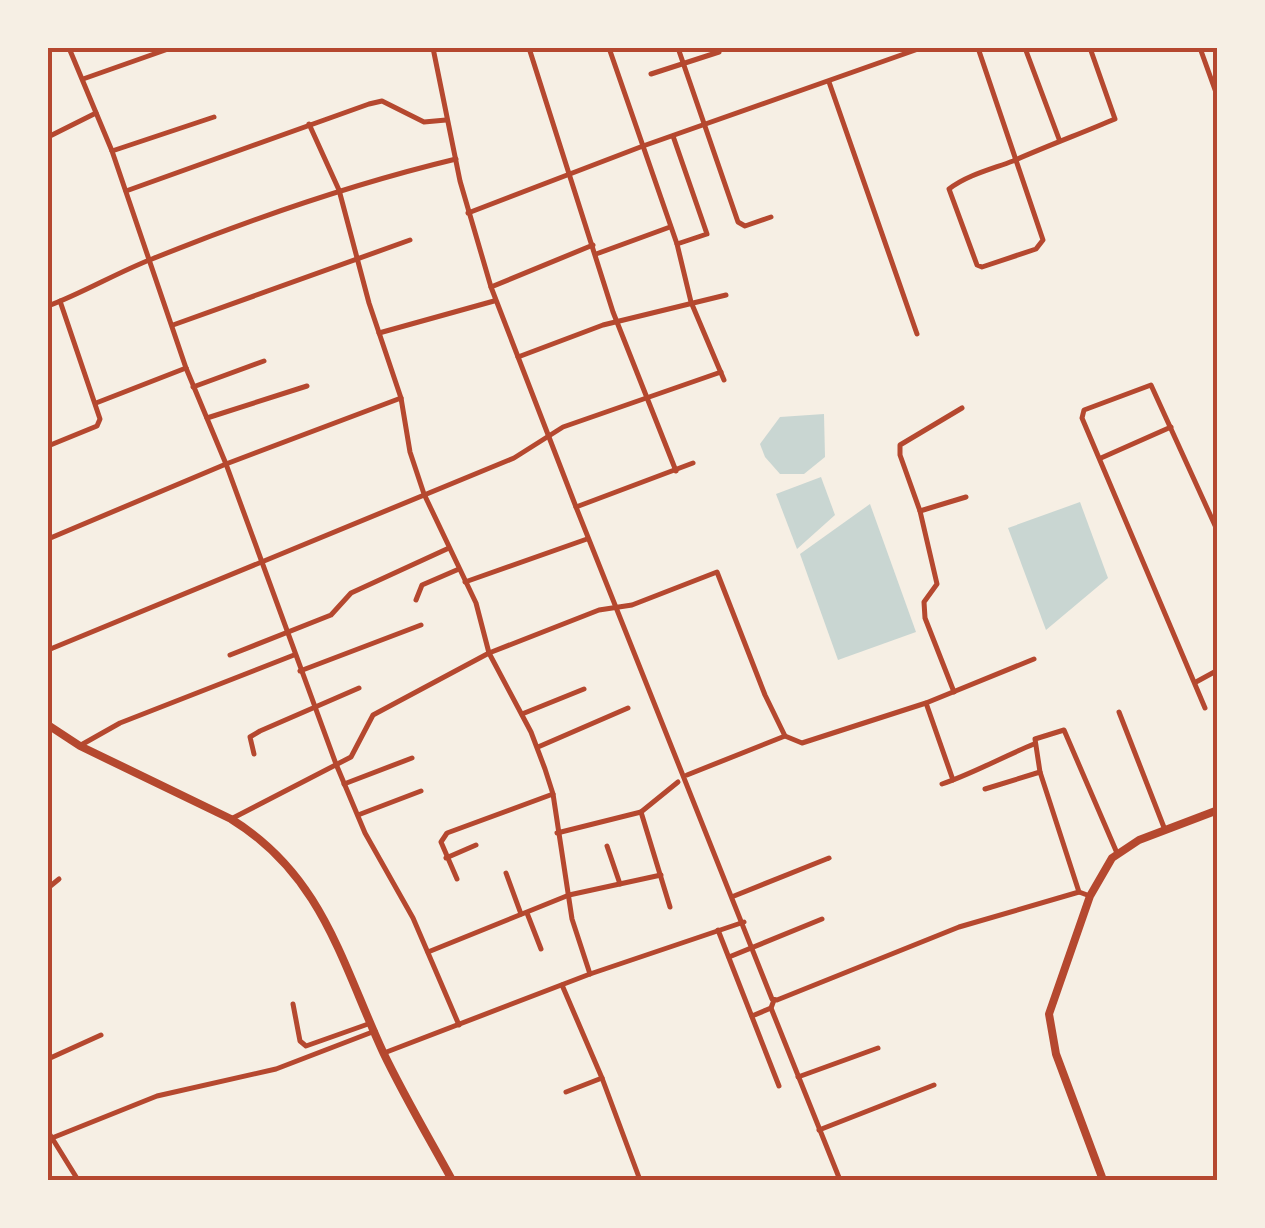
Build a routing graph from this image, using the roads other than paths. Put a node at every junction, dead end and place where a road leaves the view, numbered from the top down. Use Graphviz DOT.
graph roads {
  1 [pos="69,48"];
  2 [pos="172,48"];
  3 [pos="432,48"];
  4 [pos="529,48"];
  5 [pos="609,48"];
  6 [pos="678,48"];
  7 [pos="921,48"];
  8 [pos="978,48"];
  9 [pos="1026,48"];
  10 [pos="1090,48"];
  11 [pos="1200,48"];
  12 [pos="719,52"];
  13 [pos="683,64"];
  14 [pos="652,74"];
  15 [pos="83,80"];
  16 [pos="829,82"];
  17 [pos="1218,98"];
  18 [pos="96,113"];
  19 [pos="214,117"];
  20 [pos="446,120"];
  21 [pos="309,124"];
  22 [pos="702,125"];
  23 [pos="672,136"];
  24 [pos="48,137"];
  25 [pos="1059,140"];
  26 [pos="643,146"];
  27 [pos="112,151"];
  28 [pos="456,159"];
  29 [pos="1015,160"];
  30 [pos="568,175"];
  31 [pos="339,190"];
  32 [pos="126,191"];
  33 [pos="468,213"];
  34 [pos="771,218"];
  35 [pos="670,227"];
  36 [pos="410,240"];
  37 [pos="676,244"];
  38 [pos="593,245"];
  39 [pos="596,254"];
  40 [pos="150,260"];
  41 [pos="359,260"];
  42 [pos="491,287"];
  43 [pos="726,294"];
  44 [pos="60,301"];
  45 [pos="494,301"];
  46 [pos="691,302"];
  47 [pos="48,306"];
  48 [pos="619,323"];
  49 [pos="173,325"];
  50 [pos="379,333"];
  51 [pos="917,334"];
  52 [pos="518,357"];
  53 [pos="264,361"];
  54 [pos="186,368"];
  55 [pos="721,372"];
  56 [pos="724,380"];
  57 [pos="194,386"];
  58 [pos="307,386"];
  59 [pos="401,398"];
  60 [pos="647,399"];
  61 [pos="96,403"];
  62 [pos="962,408"];
  63 [pos="207,418"];
  64 [pos="1171,427"];
  65 [pos="547,436"];
  66 [pos="48,446"];
  67 [pos="1100,458"];
  68 [pos="693,463"];
  69 [pos="226,464"];
  70 [pos="676,471"];
  71 [pos="424,494"];
  72 [pos="966,497"];
  73 [pos="576,507"];
  74 [pos="920,511"];
  75 [pos="1218,532"];
  76 [pos="587,538"];
  77 [pos="48,539"];
  78 [pos="449,548"];
  79 [pos="261,560"];
  80 [pos="459,569"];
  81 [pos="465,582"];
  82 [pos="416,600"];
  83 [pos="617,608"];
  84 [pos="421,625"];
  85 [pos="286,633"];
  86 [pos="48,650"];
  87 [pos="489,653"];
  88 [pos="294,654"];
  89 [pos="230,656"];
  90 [pos="1034,659"];
  91 [pos="1218,670"];
  92 [pos="300,671"];
  93 [pos="1196,682"];
  94 [pos="359,688"];
  95 [pos="584,689"];
  96 [pos="954,692"];
  97 [pos="926,703"];
  98 [pos="314,708"];
  99 [pos="628,708"];
  100 [pos="1206,708"];
  101 [pos="1119,712"];
  102 [pos="522,714"];
  103 [pos="48,725"];
  104 [pos="785,736"];
  105 [pos="1034,744"];
  106 [pos="80,746"];
  107 [pos="538,748"];
  108 [pos="254,754"];
  109 [pos="412,758"];
  110 [pos="336,764"];
  111 [pos="1040,772"];
  112 [pos="686,776"];
  113 [pos="952,780"];
  114 [pos="678,782"];
  115 [pos="344,784"];
  116 [pos="942,784"];
  117 [pos="985,790"];
  118 [pos="421,792"];
  119 [pos="552,794"];
  120 [pos="1218,810"];
  121 [pos="641,812"];
  122 [pos="358,815"];
  123 [pos="231,819"];
  124 [pos="1165,830"];
  125 [pos="557,833"];
  126 [pos="476,845"];
  127 [pos="607,846"];
  128 [pos="1117,853"];
  129 [pos="446,858"];
  130 [pos="829,858"];
  131 [pos="506,873"];
  132 [pos="661,874"];
  133 [pos="59,879"];
  134 [pos="457,879"];
  135 [pos="620,884"];
  136 [pos="48,888"];
  137 [pos="1079,892"];
  138 [pos="570,895"];
  139 [pos="734,896"];
  140 [pos="1090,896"];
  141 [pos="670,907"];
  142 [pos="524,913"];
  143 [pos="822,919"];
  144 [pos="744,922"];
  145 [pos="718,930"];
  146 [pos="754,948"];
  147 [pos="541,950"];
  148 [pos="428,952"];
  149 [pos="729,957"];
  150 [pos="590,974"];
  151 [pos="562,985"];
  152 [pos="774,1000"];
  153 [pos="293,1004"];
  154 [pos="771,1008"];
  155 [pos="752,1016"];
  156 [pos="459,1026"];
  157 [pos="373,1027"];
  158 [pos="101,1035"];
  159 [pos="878,1048"];
  160 [pos="384,1053"];
  161 [pos="48,1059"];
  162 [pos="798,1077"];
  163 [pos="602,1078"];
  164 [pos="934,1085"];
  165 [pos="779,1086"];
  166 [pos="566,1092"];
  167 [pos="819,1130"];
  168 [pos="49,1137"];
  169 [pos="78,1180"];
  170 [pos="452,1180"];
  171 [pos="640,1180"];
  172 [pos="840,1180"];
  173 [pos="1104,1180"];
  1 -- 15 [label="street"];
  2 -- 15 [label="street"];
  3 -- 20 [label="street"];
  4 -- 30 [label="street"];
  5 -- 26 [label="street"];
  6 -- 13 [label="street"];
  7 -- 16 [label="street"];
  8 -- 29 [label="street"];
  9 -- 25 [label="street"];
  10 -- 25 [label="street"];
  11 -- 17 [label="street"];
  12 -- 13 [label="street"];
  13 -- 14 [label="street"];
  13 -- 22 [label="street"];
  15 -- 18 [label="street"];
  16 -- 22 [label="street"];
  16 -- 51 [label="street"];
  18 -- 24 [label="street"];
  18 -- 27 [label="street"];
  19 -- 27 [label="street"];
  20 -- 21 [label="street"];
  20 -- 28 [label="street"];
  21 -- 31 [label="street"];
  21 -- 32 [label="street"];
  22 -- 23 [label="street"];
  22 -- 34 [label="street"];
  23 -- 26 [label="street"];
  23 -- 37 [label="street"];
  25 -- 29 [label="street"];
  26 -- 30 [label="street"];
  26 -- 35 [label="street"];
  27 -- 32 [label="street"];
  28 -- 31 [label="street"];
  28 -- 33 [label="street"];
  29 -- 29 [label="street"];
  30 -- 33 [label="street"];
  30 -- 38 [label="street"];
  31 -- 40 [label="street"];
  31 -- 41 [label="street"];
  32 -- 40 [label="street"];
  33 -- 42 [label="street"];
  35 -- 37 [label="street"];
  35 -- 39 [label="street"];
  36 -- 41 [label="street"];
  37 -- 46 [label="street"];
  38 -- 39 [label="street"];
  38 -- 42 [label="street"];
  39 -- 48 [label="street"];
  40 -- 44 [label="street"];
  40 -- 49 [label="street"];
  41 -- 49 [label="street"];
  41 -- 50 [label="street"];
  42 -- 45 [label="street"];
  43 -- 46 [label="street"];
  44 -- 47 [label="street"];
  44 -- 61 [label="street"];
  45 -- 50 [label="street"];
  45 -- 52 [label="street"];
  46 -- 48 [label="street"];
  46 -- 55 [label="street"];
  48 -- 52 [label="street"];
  48 -- 60 [label="street"];
  49 -- 54 [label="street"];
  50 -- 59 [label="street"];
  52 -- 65 [label="street"];
  53 -- 57 [label="street"];
  54 -- 57 [label="street"];
  54 -- 61 [label="street"];
  55 -- 56 [label="street"];
  55 -- 60 [label="street"];
  57 -- 63 [label="street"];
  58 -- 63 [label="street"];
  59 -- 69 [label="street"];
  59 -- 71 [label="street"];
  60 -- 65 [label="street"];
  60 -- 70 [label="street"];
  61 -- 66 [label="street"];
  62 -- 74 [label="street"];
  63 -- 69 [label="street"];
  64 -- 67 [label="street"];
  64 -- 67 [label="street"];
  64 -- 75 [label="street"];
  65 -- 71 [label="street"];
  65 -- 73 [label="street"];
  67 -- 93 [label="street"];
  68 -- 70 [label="street"];
  69 -- 77 [label="street"];
  69 -- 79 [label="street"];
  70 -- 73 [label="street"];
  71 -- 78 [label="street"];
  71 -- 79 [label="street"];
  72 -- 74 [label="street"];
  73 -- 76 [label="street"];
  74 -- 96 [label="street"];
  76 -- 81 [label="street"];
  76 -- 83 [label="street"];
  78 -- 80 [label="street"];
  78 -- 85 [label="street"];
  79 -- 85 [label="street"];
  79 -- 86 [label="street"];
  80 -- 81 [label="street"];
  80 -- 82 [label="street"];
  81 -- 87 [label="street"];
  83 -- 87 [label="street"];
  83 -- 104 [label="street"];
  83 -- 112 [label="street"];
  84 -- 92 [label="street"];
  85 -- 88 [label="street"];
  85 -- 89 [label="street"];
  87 -- 102 [label="street"];
  87 -- 110 [label="street"];
  88 -- 92 [label="street"];
  88 -- 106 [label="street"];
  90 -- 96 [label="street"];
  91 -- 93 [label="street"];
  92 -- 98 [label="street"];
  93 -- 100 [label="street"];
  94 -- 98 [label="street"];
  95 -- 102 [label="street"];
  96 -- 97 [label="street"];
  97 -- 104 [label="street"];
  97 -- 113 [label="street"];
  98 -- 108 [label="street"];
  98 -- 110 [label="street"];
  99 -- 107 [label="street"];
  101 -- 124 [label="street"];
  102 -- 107 [label="street"];
  103 -- 106 [label="main road"];
  104 -- 112 [label="street"];
  105 -- 111 [label="street"];
  105 -- 113 [label="street"];
  105 -- 128 [label="street"];
  106 -- 123 [label="main road"];
  107 -- 119 [label="street"];
  109 -- 115 [label="street"];
  110 -- 115 [label="street"];
  110 -- 123 [label="street"];
  111 -- 117 [label="street"];
  111 -- 137 [label="street"];
  112 -- 139 [label="street"];
  113 -- 116 [label="street"];
  114 -- 121 [label="street"];
  115 -- 122 [label="street"];
  118 -- 122 [label="street"];
  119 -- 125 [label="street"];
  119 -- 129 [label="street"];
  120 -- 124 [label="main road"];
  121 -- 125 [label="street"];
  121 -- 132 [label="street"];
  122 -- 148 [label="street"];
  123 -- 157 [label="main road"];
  124 -- 128 [label="main road"];
  125 -- 138 [label="street"];
  126 -- 129 [label="street"];
  127 -- 135 [label="street"];
  128 -- 140 [label="main road"];
  129 -- 134 [label="street"];
  130 -- 139 [label="street"];
  131 -- 142 [label="street"];
  132 -- 135 [label="street"];
  132 -- 141 [label="street"];
  133 -- 136 [label="street"];
  135 -- 138 [label="street"];
  137 -- 140 [label="street"];
  137 -- 152 [label="street"];
  138 -- 142 [label="street"];
  138 -- 150 [label="street"];
  139 -- 144 [label="street"];
  140 -- 173 [label="main road"];
  142 -- 147 [label="street"];
  142 -- 148 [label="street"];
  143 -- 146 [label="street"];
  144 -- 145 [label="street"];
  144 -- 146 [label="street"];
  145 -- 149 [label="street"];
  145 -- 150 [label="street"];
  146 -- 149 [label="street"];
  146 -- 152 [label="street"];
  148 -- 156 [label="street"];
  149 -- 155 [label="street"];
  150 -- 151 [label="street"];
  151 -- 156 [label="street"];
  151 -- 163 [label="street"];
  152 -- 154 [label="street"];
  153 -- 157 [label="street"];
  154 -- 155 [label="street"];
  154 -- 162 [label="street"];
  155 -- 165 [label="street"];
  156 -- 160 [label="street"];
  157 -- 160 [label="main road"];
  157 -- 168 [label="street"];
  158 -- 161 [label="street"];
  159 -- 162 [label="street"];
  160 -- 170 [label="main road"];
  162 -- 167 [label="street"];
  163 -- 166 [label="street"];
  163 -- 171 [label="street"];
  164 -- 167 [label="street"];
  167 -- 172 [label="street"];
  168 -- 169 [label="street"];
}
